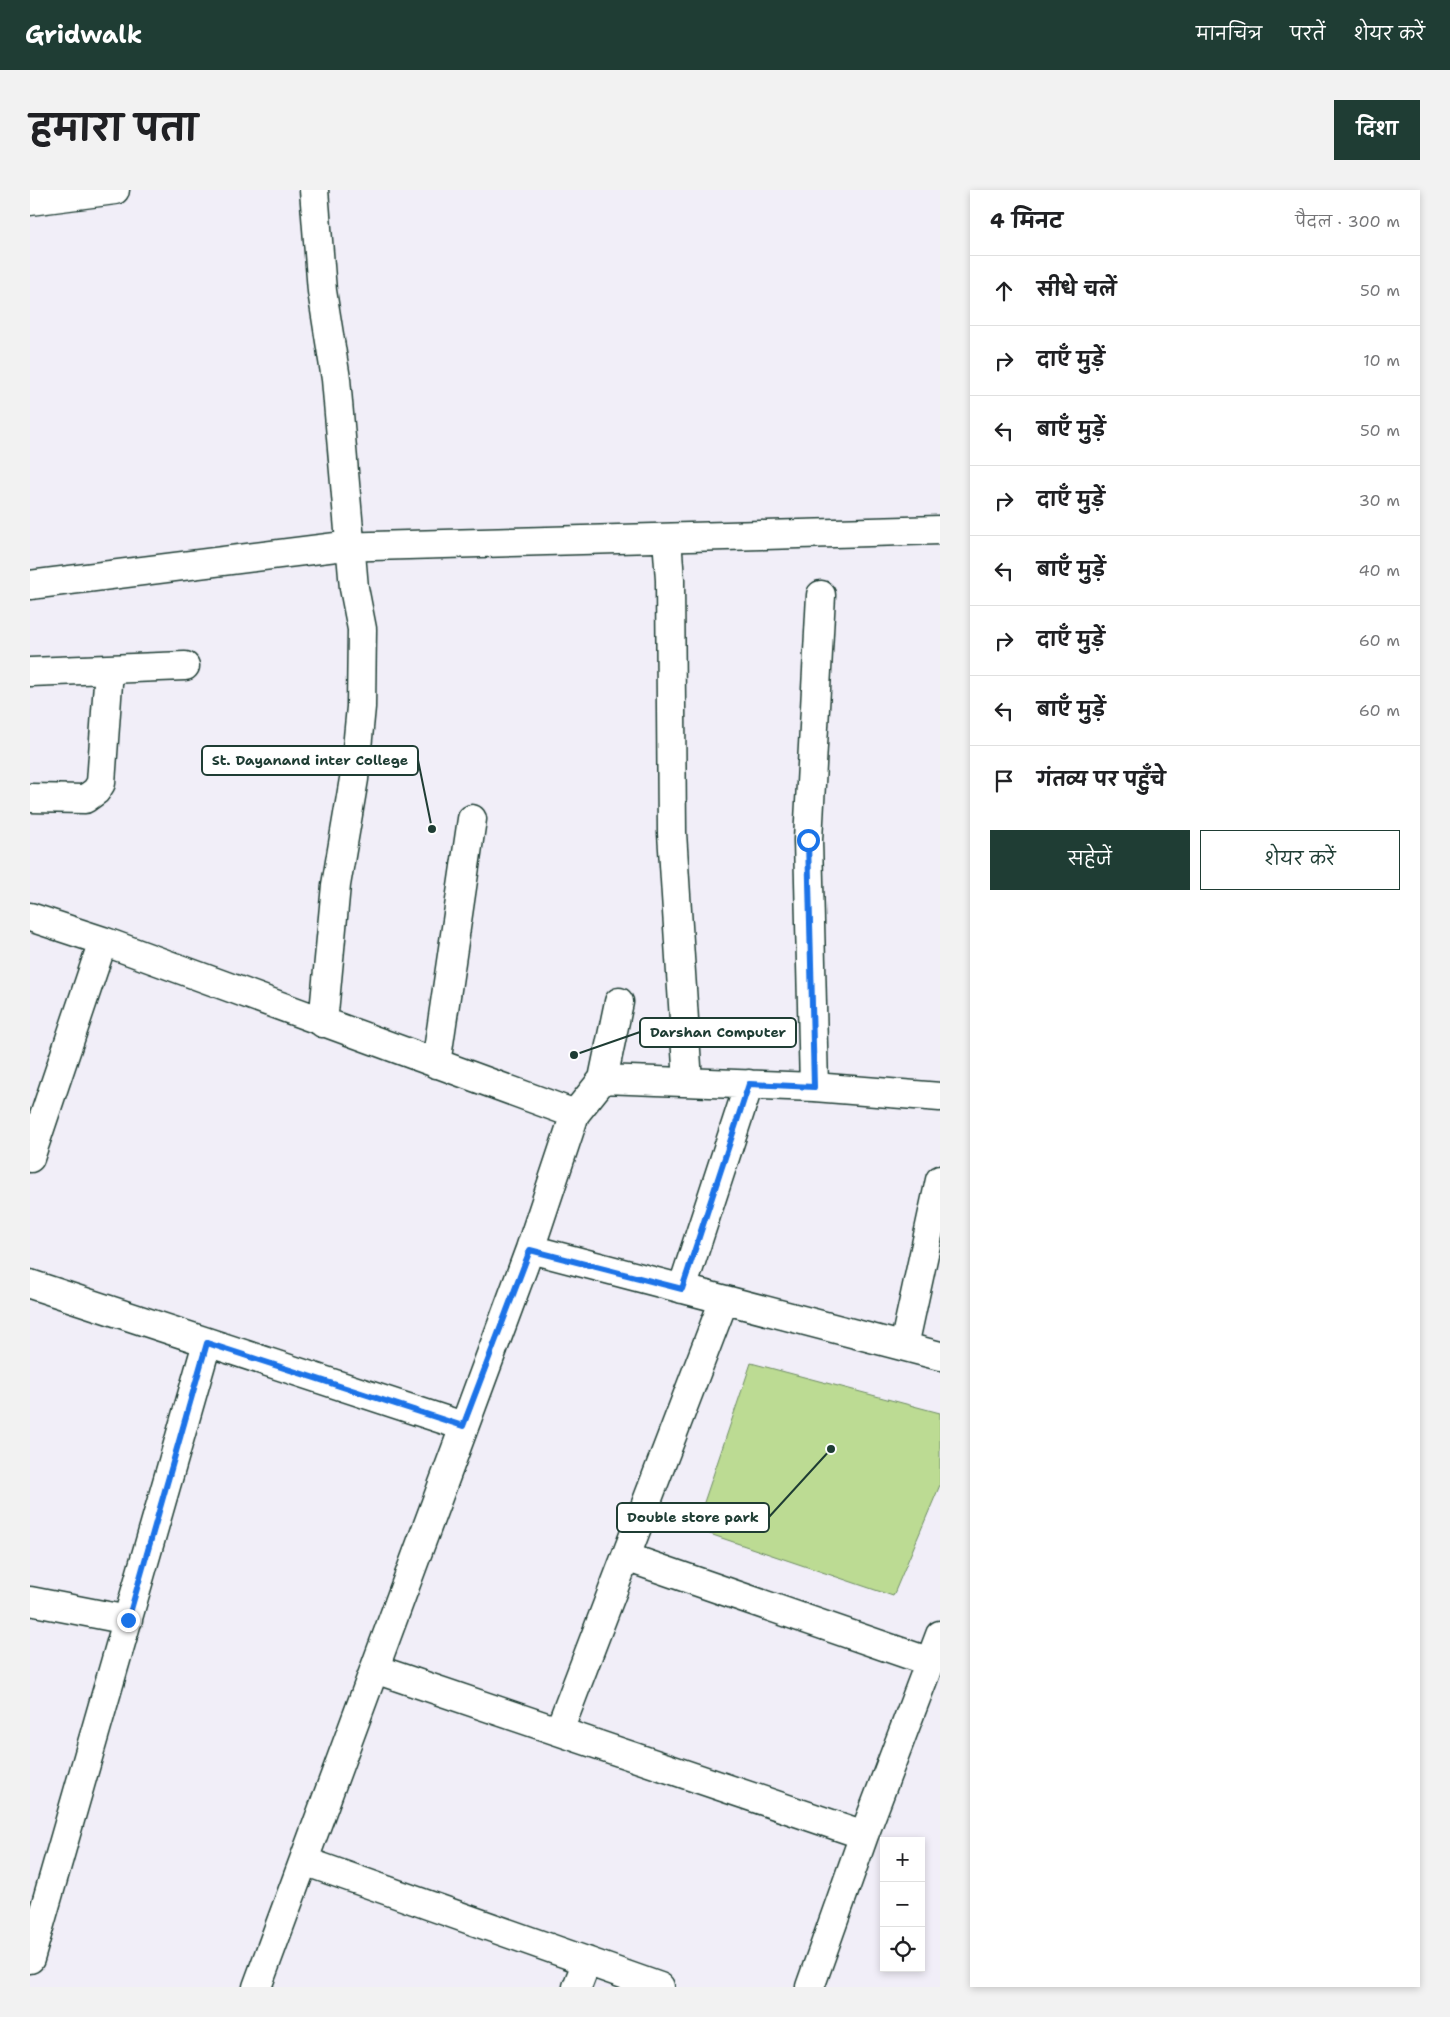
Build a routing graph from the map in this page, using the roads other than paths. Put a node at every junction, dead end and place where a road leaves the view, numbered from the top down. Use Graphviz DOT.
graph roads {
  1 [pos="115,190"];
  2 [pos="314,190"];
  3 [pos="30,201"];
  4 [pos="940,530"];
  5 [pos="667,538"];
  6 [pos="350,546"];
  7 [pos="30,585"];
  8 [pos="822,594"];
  9 [pos="185,666"];
  10 [pos="109,669"];
  11 [pos="30,672"];
  12 [pos="30,798"];
  13 [pos="472,819"];
  14 [pos="30,917"];
  15 [pos="103,941"];
  16 [pos="619,1002"];
  17 [pos="323,1023"];
  18 [pos="436,1064"];
  19 [pos="603,1079"];
  20 [pos="688,1082"];
  21 [pos="749,1084"];
  22 [pos="814,1087"];
  23 [pos="940,1097"];
  24 [pos="575,1114"];
  25 [pos="30,1158"];
  26 [pos="940,1180"];
  27 [pos="530,1250"];
  28 [pos="30,1284"];
  29 [pos="682,1289"];
  30 [pos="724,1300"];
  31 [pos="207,1343"];
  32 [pos="904,1346"];
  33 [pos="940,1356"];
  34 [pos="463,1426"];
  35 [pos="626,1557"];
  36 [pos="30,1602"];
  37 [pos="128,1620"];
  38 [pos="940,1635"];
  39 [pos="930,1662"];
  40 [pos="375,1669"];
  41 [pos="559,1731"];
  42 [pos="864,1835"];
  43 [pos="304,1861"];
  44 [pos="30,1959"];
  45 [pos="587,1961"];
  46 [pos="257,1987"];
  47 [pos="577,1987"];
  48 [pos="660,1987"];
  49 [pos="810,1987"];
  1 -- 3 [label="street"];
  2 -- 6 [label="street"];
  4 -- 5 [label="street"];
  5 -- 6 [label="street"];
  5 -- 20 [label="street"];
  6 -- 7 [label="street"];
  6 -- 17 [label="street"];
  8 -- 22 [label="street"];
  9 -- 10 [label="street"];
  10 -- 11 [label="street"];
  10 -- 12 [label="street"];
  13 -- 18 [label="street"];
  14 -- 15 [label="street"];
  15 -- 17 [label="street"];
  15 -- 25 [label="street"];
  16 -- 19 [label="street"];
  17 -- 18 [label="street"];
  18 -- 24 [label="street"];
  19 -- 20 [label="street"];
  19 -- 24 [label="street"];
  20 -- 21 [label="street"];
  21 -- 22 [label="street"];
  21 -- 29 [label="street"];
  22 -- 23 [label="street"];
  24 -- 27 [label="street"];
  26 -- 32 [label="street"];
  27 -- 29 [label="street"];
  27 -- 34 [label="street"];
  28 -- 31 [label="street"];
  29 -- 30 [label="street"];
  30 -- 32 [label="street"];
  30 -- 35 [label="street"];
  31 -- 34 [label="street"];
  31 -- 37 [label="street"];
  32 -- 33 [label="street"];
  34 -- 40 [label="street"];
  35 -- 39 [label="street"];
  35 -- 41 [label="street"];
  36 -- 37 [label="street"];
  37 -- 44 [label="street"];
  38 -- 39 [label="street"];
  39 -- 42 [label="street"];
  40 -- 41 [label="street"];
  40 -- 43 [label="street"];
  41 -- 42 [label="street"];
  42 -- 49 [label="street"];
  43 -- 45 [label="street"];
  43 -- 46 [label="street"];
  45 -- 47 [label="street"];
  45 -- 48 [label="street"];
}
